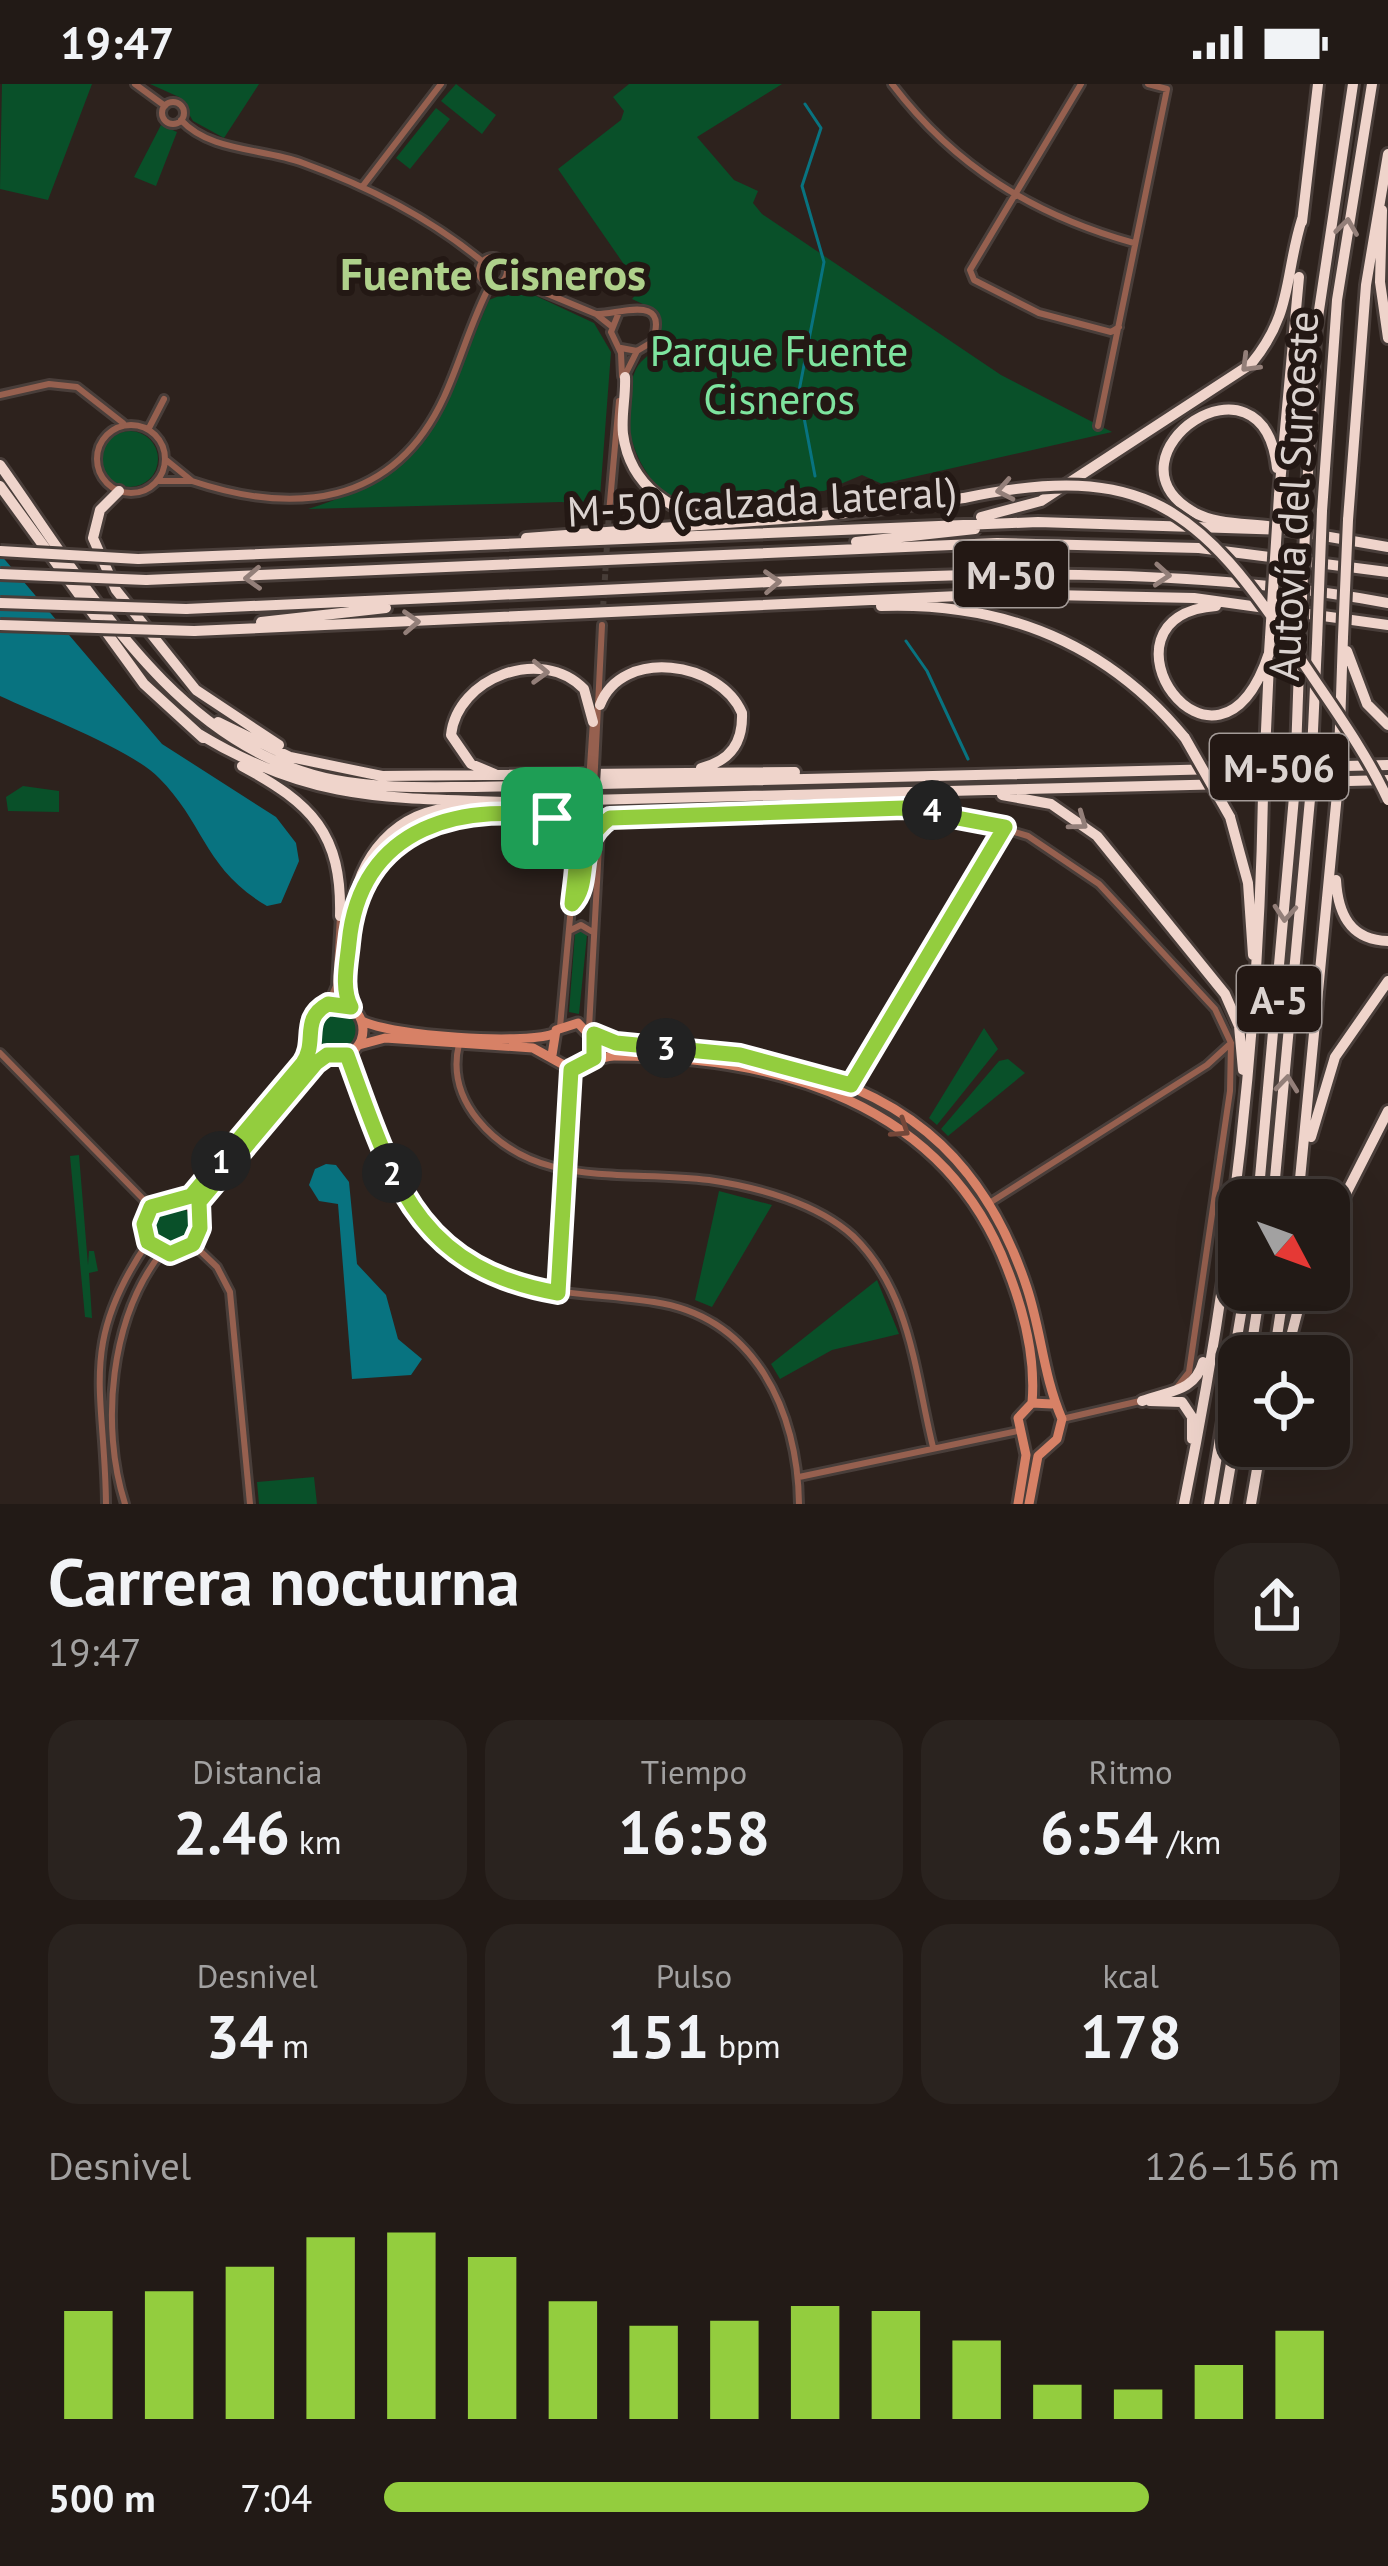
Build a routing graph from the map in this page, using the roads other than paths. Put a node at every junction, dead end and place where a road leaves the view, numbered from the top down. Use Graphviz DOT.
graph roads {
  1 [pos="134,84"];
  2 [pos="441,84"];
  3 [pos="892,84"];
  4 [pos="1081,84"];
  5 [pos="1148,84"];
  6 [pos="1318,84"];
  7 [pos="1351,84"];
  8 [pos="1372,84"];
  9 [pos="165,106"];
  10 [pos="181,120"];
  11 [pos="1388,154"];
  12 [pos="1384,175"];
  13 [pos="362,187"];
  14 [pos="1013,196"];
  15 [pos="1302,219"];
  16 [pos="1134,243"];
  17 [pos="483,262"];
  18 [pos="507,277"];
  19 [pos="490,286"];
  20 [pos="619,312"];
  21 [pos="596,314"];
  22 [pos="611,326"];
  23 [pos="1119,327"];
  24 [pos="1388,338"];
  25 [pos="619,346"];
  26 [pos="637,351"];
  27 [pos="623,383"];
  28 [pos="0,395"];
  29 [pos="164,399"];
  30 [pos="126,425"];
  31 [pos="1098,426"];
  32 [pos="148,429"];
  33 [pos="165,459"];
  34 [pos="0,465"];
  35 [pos="192,481"];
  36 [pos="154,483"];
  37 [pos="0,486"];
  38 [pos="119,490"];
  39 [pos="1279,495"];
  40 [pos="893,510"];
  41 [pos="609,513"];
  42 [pos="1038,521"];
  43 [pos="909,524"];
  44 [pos="1288,530"];
  45 [pos="1253,533"];
  46 [pos="384,550"];
  47 [pos="1388,550"];
  48 [pos="0,551"];
  49 [pos="800,552"];
  50 [pos="1388,572"];
  51 [pos="0,574"];
  52 [pos="442,598"];
  53 [pos="0,603"];
  54 [pos="1388,603"];
  55 [pos="1248,604"];
  56 [pos="722,607"];
  57 [pos="0,625"];
  58 [pos="602,625"];
  59 [pos="1388,627"];
  60 [pos="211,630"];
  61 [pos="1343,637"];
  62 [pos="1269,653"];
  63 [pos="599,682"];
  64 [pos="185,703"];
  65 [pos="599,705"];
  66 [pos="592,722"];
  67 [pos="1388,725"];
  68 [pos="200,734"];
  69 [pos="1388,765"];
  70 [pos="326,766"];
  71 [pos="593,767"];
  72 [pos="682,772"];
  73 [pos="948,774"];
  74 [pos="510,777"];
  75 [pos="1387,780"];
  76 [pos="885,792"];
  77 [pos="1388,800"];
  78 [pos="509,802"];
  79 [pos="589,818"];
  80 [pos="602,824"];
  81 [pos="1005,827"];
  82 [pos="590,838"];
  83 [pos="577,854"];
  84 [pos="1332,861"];
  85 [pos="593,892"];
  86 [pos="571,907"];
  87 [pos="592,911"];
  88 [pos="346,916"];
  89 [pos="571,930"];
  90 [pos="591,932"];
  91 [pos="1388,941"];
  92 [pos="1388,981"];
  93 [pos="1256,994"];
  94 [pos="328,1004"];
  95 [pos="351,1007"];
  96 [pos="362,1021"];
  97 [pos="556,1030"];
  98 [pos="591,1031"];
  99 [pos="312,1043"];
  100 [pos="1231,1043"];
  101 [pos="459,1044"];
  102 [pos="359,1045"];
  103 [pos="0,1053"];
  104 [pos="327,1055"];
  105 [pos="347,1055"];
  106 [pos="552,1056"];
  107 [pos="589,1064"];
  108 [pos="1207,1065"];
  109 [pos="1232,1068"];
  110 [pos="571,1070"];
  111 [pos="851,1085"];
  112 [pos="1388,1111"];
  113 [pos="1246,1115"];
  114 [pos="565,1171"];
  115 [pos="1237,1179"];
  116 [pos="1260,1179"];
  117 [pos="1275,1179"];
  118 [pos="1301,1179"];
  119 [pos="1302,1179"];
  120 [pos="1350,1186"];
  121 [pos="183,1200"];
  122 [pos="992,1202"];
  123 [pos="151,1207"];
  124 [pos="195,1210"];
  125 [pos="148,1242"];
  126 [pos="193,1244"];
  127 [pos="162,1252"];
  128 [pos="558,1293"];
  129 [pos="1219,1311"];
  130 [pos="1219,1311"];
  131 [pos="1241,1311"];
  132 [pos="1165,1393"];
  133 [pos="1142,1401"];
  134 [pos="1031,1403"];
  135 [pos="1052,1404"];
  136 [pos="1062,1419"];
  137 [pos="1020,1434"];
  138 [pos="1051,1443"];
  139 [pos="933,1447"];
  140 [pos="1192,1466"];
  141 [pos="1230,1467"];
  142 [pos="1259,1467"];
  143 [pos="799,1477"];
  144 [pos="106,1504"];
  145 [pos="125,1504"];
  146 [pos="250,1504"];
  147 [pos="799,1504"];
  148 [pos="1018,1504"];
  149 [pos="1029,1504"];
  150 [pos="1184,1504"];
  151 [pos="1209,1504"];
  152 [pos="1224,1504"];
  153 [pos="1251,1504"];
  1 -- 9 [label="street"];
  2 -- 13 [label="street"];
  3 -- 14 [label="street"];
  4 -- 14 [label="street"];
  5 -- 16 [label="street"];
  6 -- 15 [label="highway"];
  7 -- 116 [label="highway, Autovía del Suroeste / A-5, one-way, bridge"];
  117 -- 8 [label="highway, Autovía del Suroeste / A-5, one-way, bridge"];
  9 -- 10 [label="street"];
  9 -- 10 [label="street"];
  10 -- 13 [label="street"];
  11 -- 12 [label="highway"];
  12 -- 24 [label="highway"];
  12 -- 61 [label="highway, bridge"];
  13 -- 17 [label="street"];
  14 -- 16 [label="street"];
  14 -- 23 [label="street"];
  15 -- 39 [label="highway"];
  15 -- 43 [label="highway, one-way"];
  16 -- 23 [label="street"];
  17 -- 18 [label="street"];
  17 -- 19 [label="street"];
  18 -- 19 [label="street"];
  18 -- 21 [label="street"];
  19 -- 35 [label="street"];
  20 -- 21 [label="street"];
  20 -- 22 [label="street"];
  20 -- 26 [label="street"];
  21 -- 22 [label="street"];
  22 -- 25 [label="street"];
  23 -- 31 [label="street"];
  25 -- 26 [label="street"];
  25 -- 27 [label="street"];
  26 -- 27 [label="street"];
  27 -- 40 [label="highway"];
  27 -- 41 [label="street"];
  28 -- 30 [label="street"];
  29 -- 32 [label="street"];
  30 -- 32 [label="street"];
  30 -- 38 [label="street"];
  32 -- 33 [label="street"];
  33 -- 35 [label="street"];
  33 -- 36 [label="street"];
  34 -- 64 [label="highway, M-506"];
  35 -- 36 [label="street"];
  36 -- 38 [label="street"];
  37 -- 68 [label="highway, M-506"];
  38 -- 70 [label="highway"];
  39 -- 44 [label="highway"];
  39 -- 62 [label="highway, bridge"];
  40 -- 46 [label="highway"];
  77 -- 40 [label="highway, one-way, bridge"];
  42 -- 43 [label="highway, M-50 (calzada lateral) / M-50"];
  42 -- 45 [label="highway, M-50 (calzada lateral) / M-50"];
  42 -- 49 [label="highway, M-50"];
  43 -- 46 [label="highway, M-50 (calzada lateral) / M-50"];
  44 -- 45 [label="highway, M-50 (calzada lateral) / M-50"];
  44 -- 47 [label="highway, M-50 (calzada lateral) / M-50"];
  45 -- 47 [label="highway"];
  46 -- 48 [label="highway, M-50 (calzada lateral) / M-50, bridge"];
  49 -- 50 [label="highway, M-50"];
  49 -- 51 [label="highway, M-50, one-way, bridge"];
  52 -- 53 [label="highway, M-50, bridge"];
  52 -- 54 [label="highway, M-50, one-way"];
  52 -- 60 [label="highway"];
  55 -- 56 [label="highway"];
  55 -- 59 [label="highway"];
  55 -- 62 [label="highway"];
  60 -- 56 [label="highway, one-way"];
  56 -- 93 [label="highway, bridge"];
  57 -- 60 [label="highway, bridge"];
  58 -- 63 [label="street"];
  61 -- 67 [label="highway"];
  61 -- 84 [label="highway, bridge"];
  62 -- 93 [label="highway, bridge"];
  63 -- 65 [label="street"];
  63 -- 66 [label="street"];
  64 -- 70 [label="highway"];
  64 -- 73 [label="highway, M-506"];
  65 -- 71 [label="street"];
  65 -- 72 [label="highway"];
  66 -- 71 [label="street"];
  74 -- 66 [label="highway, one-way"];
  68 -- 78 [label="highway, M-506"];
  68 -- 88 [label="highway"];
  69 -- 73 [label="highway, M-506"];
  70 -- 74 [label="highway"];
  71 -- 79 [label="street, bridge"];
  72 -- 73 [label="highway"];
  72 -- 74 [label="highway"];
  75 -- 76 [label="highway, M-506"];
  76 -- 78 [label="highway, M-506"];
  76 -- 113 [label="highway, one-way"];
  78 -- 88 [label="highway"];
  79 -- 82 [label="street"];
  79 -- 83 [label="street"];
  80 -- 81 [label="street"];
  80 -- 82 [label="street"];
  80 -- 85 [label="street"];
  81 -- 100 [label="street"];
  81 -- 111 [label="street"];
  82 -- 85 [label="street"];
  82 -- 86 [label="street"];
  83 -- 86 [label="street"];
  83 -- 88 [label="street"];
  84 -- 91 [label="highway"];
  84 -- 118 [label="highway"];
  85 -- 87 [label="street"];
  86 -- 87 [label="street"];
  86 -- 89 [label="street"];
  87 -- 90 [label="street"];
  88 -- 94 [label="street"];
  88 -- 95 [label="street"];
  89 -- 90 [label="street"];
  89 -- 97 [label="street"];
  90 -- 98 [label="street"];
  92 -- 119 [label="highway"];
  93 -- 113 [label="highway"];
  94 -- 95 [label="street"];
  94 -- 99 [label="street"];
  95 -- 96 [label="street"];
  96 -- 97 [label="street"];
  96 -- 102 [label="street"];
  97 -- 98 [label="street"];
  97 -- 106 [label="street"];
  98 -- 107 [label="street"];
  98 -- 111 [label="street"];
  99 -- 104 [label="street"];
  99 -- 121 [label="street"];
  100 -- 108 [label="street"];
  100 -- 109 [label="street"];
  101 -- 102 [label="street"];
  101 -- 106 [label="street"];
  101 -- 114 [label="street"];
  102 -- 105 [label="street"];
  103 -- 123 [label="street"];
  104 -- 105 [label="street"];
  104 -- 124 [label="street"];
  105 -- 128 [label="street"];
  106 -- 110 [label="street"];
  107 -- 110 [label="street"];
  107 -- 134 [label="street, one-way"];
  108 -- 109 [label="street"];
  108 -- 122 [label="street"];
  109 -- 132 [label="street"];
  110 -- 114 [label="street"];
  111 -- 122 [label="street"];
  112 -- 120 [label="highway"];
  113 -- 115 [label="highway"];
  114 -- 128 [label="street"];
  114 -- 139 [label="street"];
  121 -- 123 [label="street"];
  121 -- 124 [label="street"];
  122 -- 135 [label="street"];
  123 -- 125 [label="street"];
  124 -- 126 [label="street"];
  125 -- 127 [label="street"];
  125 -- 144 [label="street"];
  126 -- 127 [label="street"];
  126 -- 146 [label="street"];
  127 -- 145 [label="street"];
  128 -- 143 [label="street"];
  129 -- 132 [label="highway"];
  130 -- 140 [label="highway"];
  131 -- 151 [label="highway"];
  132 -- 133 [label="highway"];
  133 -- 136 [label="street"];
  133 -- 140 [label="highway"];
  134 -- 135 [label="street"];
  134 -- 137 [label="street"];
  135 -- 136 [label="street"];
  136 -- 138 [label="street"];
  137 -- 138 [label="street"];
  137 -- 139 [label="street"];
  137 -- 148 [label="street"];
  138 -- 149 [label="street"];
  139 -- 143 [label="street"];
  140 -- 150 [label="highway"];
  141 -- 152 [label="highway"];
  142 -- 153 [label="highway"];
  143 -- 147 [label="street"];
}
